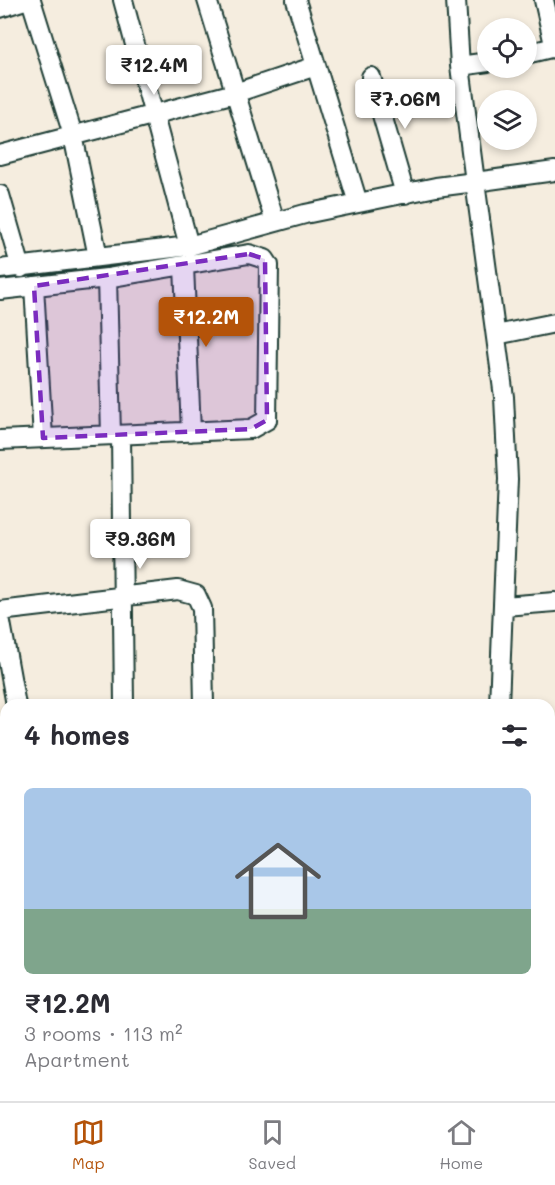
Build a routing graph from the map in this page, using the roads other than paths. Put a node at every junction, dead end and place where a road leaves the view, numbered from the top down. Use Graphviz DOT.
graph roads {
  1 [pos="25,0"];
  2 [pos="31,0"];
  3 [pos="123,0"];
  4 [pos="207,0"];
  5 [pos="296,0"];
  6 [pos="456,0"];
  7 [pos="544,0"];
  8 [pos="0,8"];
  9 [pos="555,48"];
  10 [pos="537,52"];
  11 [pos="477,64"];
  12 [pos="316,66"];
  13 [pos="460,66"];
  14 [pos="371,77"];
  15 [pos="235,93"];
  16 [pos="155,114"];
  17 [pos="73,135"];
  18 [pos="0,155"];
  19 [pos="555,171"];
  20 [pos="475,182"];
  21 [pos="405,194"];
  22 [pos="0,195"];
  23 [pos="358,203"];
  24 [pos="275,222"];
  25 [pos="189,246"];
  26 [pos="98,257"];
  27 [pos="184,266"];
  28 [pos="21,268"];
  29 [pos="0,269"];
  30 [pos="108,278"];
  31 [pos="34,286"];
  32 [pos="0,290"];
  33 [pos="555,323"];
  34 [pos="496,335"];
  35 [pos="191,432"];
  36 [pos="116,435"];
  37 [pos="43,438"];
  38 [pos="0,440"];
  39 [pos="122,598"];
  40 [pos="555,602"];
  41 [pos="504,606"];
  42 [pos="0,611"];
  43 [pos="0,617"];
  44 [pos="15,699"];
  45 [pos="124,699"];
  46 [pos="204,699"];
  47 [pos="499,699"];
  1 -- 8 [label="street"];
  2 -- 17 [label="street"];
  3 -- 16 [label="street"];
  4 -- 15 [label="street"];
  5 -- 12 [label="street"];
  6 -- 13 [label="street"];
  7 -- 9 [label="street"];
  9 -- 10 [label="street"];
  11 -- 13 [label="street"];
  12 -- 15 [label="street"];
  12 -- 23 [label="street"];
  13 -- 20 [label="street"];
  14 -- 21 [label="street"];
  15 -- 16 [label="street"];
  15 -- 24 [label="street"];
  16 -- 17 [label="street"];
  16 -- 25 [label="street"];
  17 -- 18 [label="street"];
  17 -- 26 [label="street"];
  19 -- 20 [label="street"];
  20 -- 21 [label="street"];
  20 -- 34 [label="street"];
  21 -- 23 [label="street"];
  22 -- 28 [label="street"];
  23 -- 24 [label="street"];
  24 -- 25 [label="street"];
  25 -- 26 [label="street"];
  26 -- 28 [label="street"];
  27 -- 30 [label="street"];
  27 -- 35 [label="street"];
  27 -- 35 [label="street"];
  28 -- 29 [label="street"];
  30 -- 31 [label="street"];
  30 -- 36 [label="street"];
  31 -- 32 [label="street"];
  31 -- 37 [label="street"];
  33 -- 34 [label="street"];
  34 -- 41 [label="street"];
  35 -- 36 [label="street"];
  36 -- 37 [label="street"];
  36 -- 39 [label="street"];
  37 -- 38 [label="street"];
  39 -- 42 [label="street"];
  39 -- 45 [label="street"];
  39 -- 46 [label="street"];
  40 -- 41 [label="street"];
  41 -- 47 [label="street"];
  43 -- 44 [label="street"];
}
